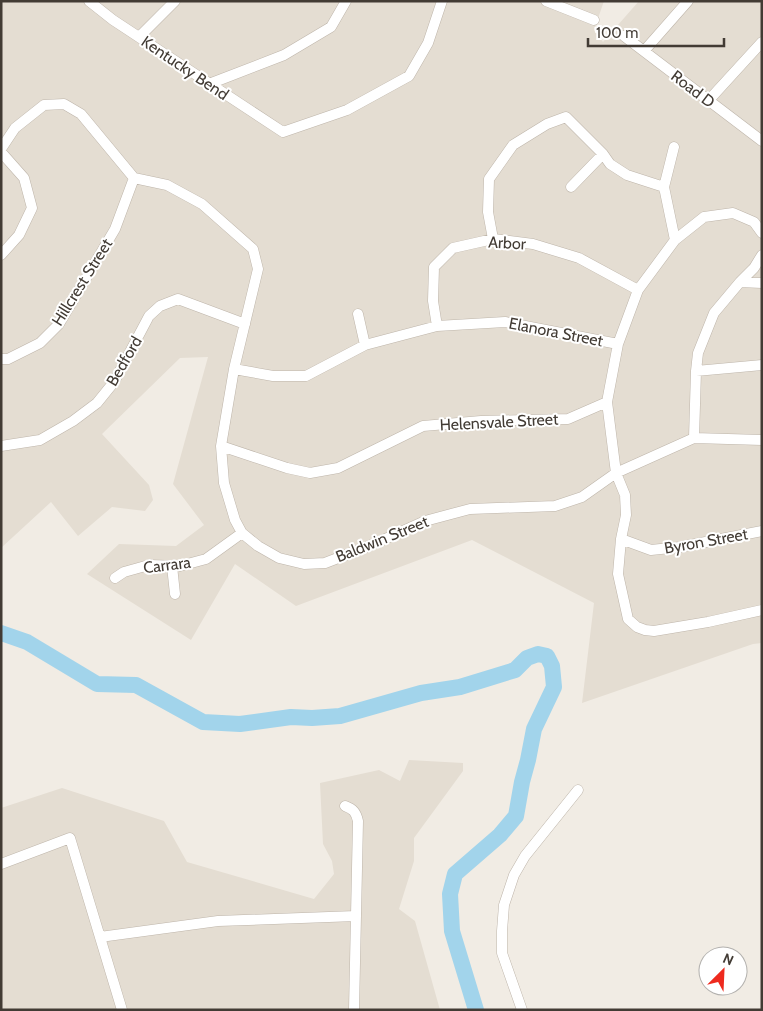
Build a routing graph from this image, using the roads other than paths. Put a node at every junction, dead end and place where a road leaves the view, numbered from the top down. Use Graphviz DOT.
graph roads {
  1 [pos="89,1"];
  2 [pos="175,1"];
  3 [pos="346,1"];
  4 [pos="442,1"];
  5 [pos="547,1"];
  6 [pos="688,1"];
  7 [pos="592,19"];
  8 [pos="624,36"];
  9 [pos="139,37"];
  10 [pos="762,42"];
  11 [pos="644,51"];
  12 [pos="209,84"];
  13 [pos="708,101"];
  14 [pos="762,140"];
  15 [pos="674,147"];
  16 [pos="1,150"];
  17 [pos="603,154"];
  18 [pos="134,178"];
  19 [pos="571,187"];
  20 [pos="664,187"];
  21 [pos="762,233"];
  22 [pos="493,239"];
  23 [pos="675,240"];
  24 [pos="1,255"];
  25 [pos="762,255"];
  26 [pos="740,282"];
  27 [pos="762,284"];
  28 [pos="638,290"];
  29 [pos="358,314"];
  30 [pos="245,324"];
  31 [pos="437,326"];
  32 [pos="618,344"];
  33 [pos="366,345"];
  34 [pos="1,359"];
  35 [pos="762,365"];
  36 [pos="234,370"];
  37 [pos="696,370"];
  38 [pos="607,402"];
  39 [pos="694,438"];
  40 [pos="762,440"];
  41 [pos="1,446"];
  42 [pos="222,446"];
  43 [pos="616,473"];
  44 [pos="762,531"];
  45 [pos="242,532"];
  46 [pos="621,539"];
  47 [pos="172,566"];
  48 [pos="115,578"];
  49 [pos="175,594"];
  50 [pos="762,610"];
  51 [pos="578,790"];
  52 [pos="345,806"];
  53 [pos="1,864"];
  54 [pos="356,916"];
  55 [pos="100,937"];
  56 [pos="122,1010"];
  57 [pos="354,1010"];
  58 [pos="522,1010"];
  1 -- 9 [label="street, Kentucky Bend"];
  2 -- 9 [label="street"];
  3 -- 12 [label="street"];
  4 -- 12 [label="street, Kentucky Bend"];
  5 -- 7 [label="street"];
  6 -- 11 [label="street"];
  8 -- 11 [label="street, Road D"];
  9 -- 12 [label="street, Kentucky Bend"];
  10 -- 13 [label="street"];
  11 -- 13 [label="street, Road D"];
  13 -- 14 [label="street, Road D"];
  15 -- 20 [label="street"];
  16 -- 18 [label="street"];
  16 -- 24 [label="street"];
  17 -- 19 [label="street"];
  17 -- 20 [label="street"];
  17 -- 22 [label="street"];
  18 -- 30 [label="street, Baldwin Street"];
  18 -- 34 [label="street, Hillcrest Street"];
  20 -- 23 [label="street"];
  21 -- 23 [label="street"];
  22 -- 28 [label="street, Arbor"];
  22 -- 31 [label="street, Arbor"];
  23 -- 28 [label="street"];
  25 -- 26 [label="street"];
  26 -- 27 [label="street"];
  26 -- 37 [label="street"];
  28 -- 32 [label="street"];
  29 -- 33 [label="street"];
  30 -- 36 [label="street, Baldwin Street"];
  30 -- 41 [label="street, Bedford"];
  31 -- 32 [label="street, Elanora Street"];
  31 -- 33 [label="street, Elanora Street"];
  32 -- 38 [label="street"];
  33 -- 36 [label="street, Elanora Street"];
  35 -- 37 [label="street"];
  36 -- 42 [label="street, Baldwin Street"];
  37 -- 39 [label="street"];
  38 -- 42 [label="street, Helensvale Street"];
  38 -- 43 [label="street"];
  39 -- 40 [label="street"];
  39 -- 43 [label="street, Baldwin Street"];
  42 -- 45 [label="street, Baldwin Street"];
  43 -- 45 [label="street, Baldwin Street"];
  43 -- 46 [label="street"];
  44 -- 46 [label="street, Byron Street"];
  45 -- 47 [label="street, Carrara"];
  46 -- 50 [label="street"];
  47 -- 48 [label="street, Carrara"];
  47 -- 49 [label="street"];
  51 -- 58 [label="street"];
  52 -- 54 [label="street"];
  53 -- 55 [label="street"];
  54 -- 55 [label="street"];
  54 -- 57 [label="street"];
  55 -- 56 [label="street"];
}
